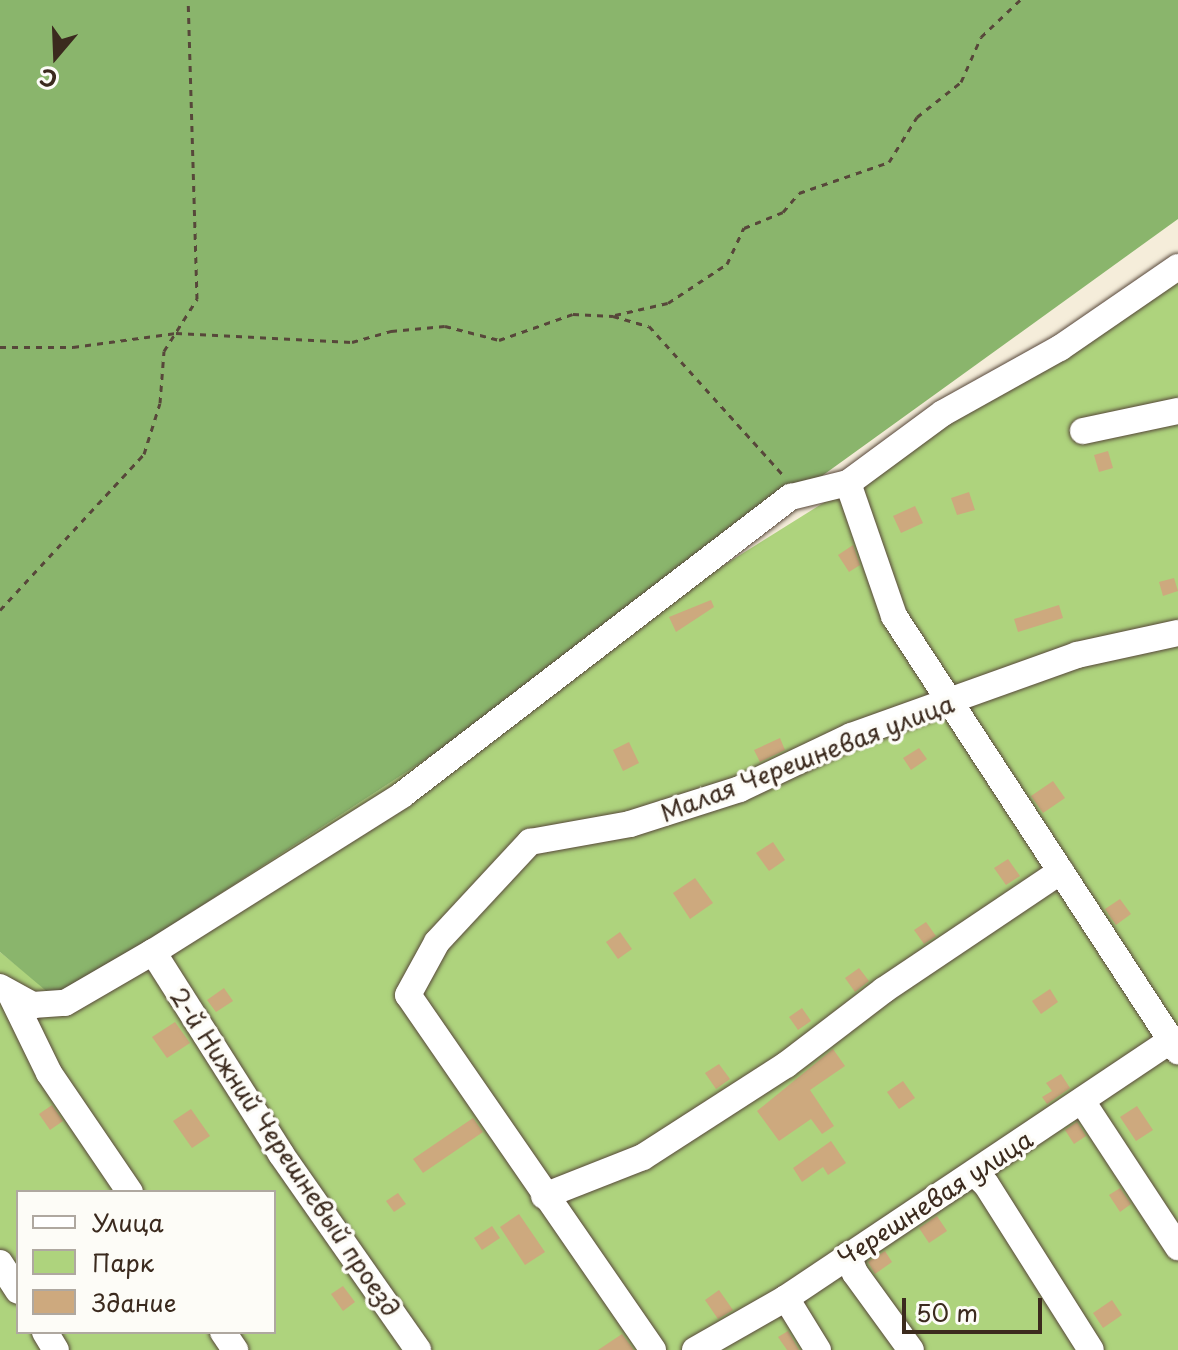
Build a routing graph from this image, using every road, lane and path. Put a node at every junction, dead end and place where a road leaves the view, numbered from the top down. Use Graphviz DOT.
graph roads {
  1 [pos="188,0"];
  2 [pos="1020,0"];
  3 [pos="1178,267"];
  4 [pos="613,316"];
  5 [pos="176,333"];
  6 [pos="0,347"];
  7 [pos="1178,411"];
  8 [pos="1083,431"];
  9 [pos="848,483"];
  10 [pos="791,497"];
  11 [pos="0,610"];
  12 [pos="1178,633"];
  13 [pos="951,703"];
  14 [pos="1061,871"];
  15 [pos="153,952"];
  16 [pos="5,991"];
  17 [pos="1173,1037"];
  18 [pos="1082,1101"];
  19 [pos="974,1173"];
  20 [pos="129,1190"];
  21 [pos="544,1196"];
  22 [pos="1178,1247"];
  23 [pos="848,1255"];
  24 [pos="0,1263"];
  25 [pos="16,1288"];
  26 [pos="786,1298"];
  27 [pos="418,1350"];
  28 [pos="653,1350"];
  29 [pos="695,1350"];
  30 [pos="818,1350"];
  31 [pos="911,1350"];
  32 [pos="1091,1350"];
  1 -- 5 [label="path"];
  2 -- 4 [label="path"];
  3 -- 9 [label="lane"];
  4 -- 5 [label="path"];
  4 -- 10 [label="path"];
  5 -- 6 [label="path"];
  5 -- 11 [label="path"];
  7 -- 8 [label="lane"];
  9 -- 10 [label="lane"];
  9 -- 13 [label="lane"];
  10 -- 15 [label="lane"];
  12 -- 13 [label="lane, Малая Черешневая улица"];
  13 -- 14 [label="lane"];
  13 -- 21 [label="lane, Малая Черешневая улица"];
  14 -- 17 [label="lane"];
  14 -- 21 [label="lane"];
  15 -- 16 [label="lane"];
  15 -- 27 [label="lane, 2-й Нижний Черешневый проезд"];
  16 -- 20 [label="lane"];
  17 -- 18 [label="lane, Черешневая улица"];
  18 -- 19 [label="lane, Черешневая улица"];
  18 -- 22 [label="lane"];
  19 -- 23 [label="lane, Черешневая улица"];
  19 -- 32 [label="lane"];
  21 -- 28 [label="lane"];
  23 -- 26 [label="lane, Черешневая улица"];
  23 -- 31 [label="lane"];
  24 -- 25 [label="lane"];
  26 -- 29 [label="lane, Черешневая улица"];
  26 -- 30 [label="lane"];
}
